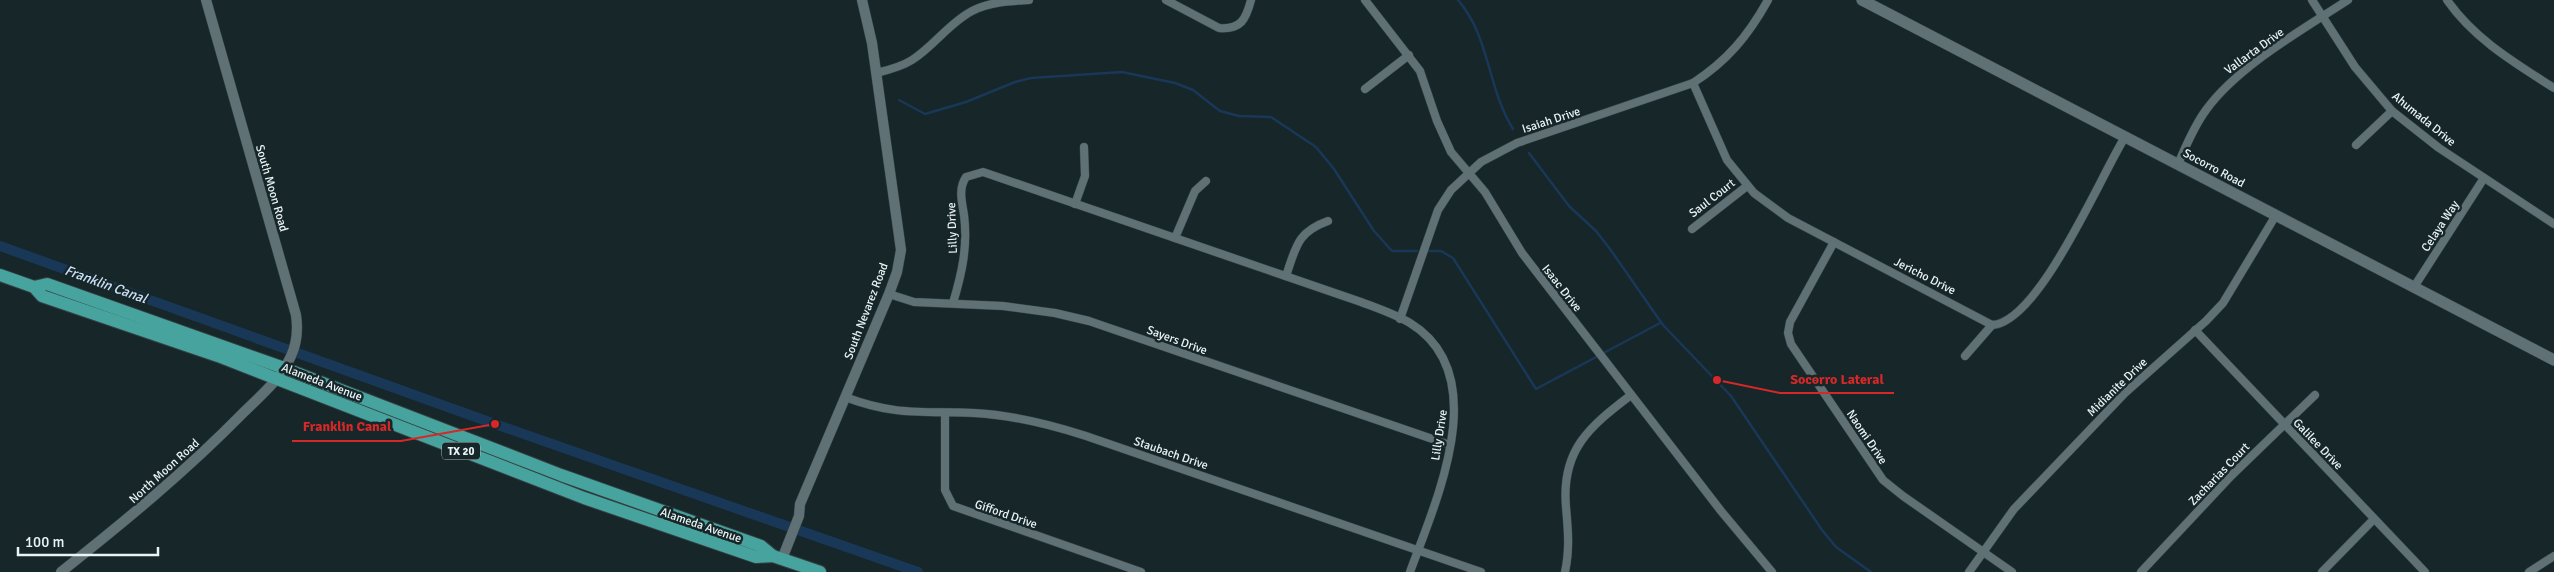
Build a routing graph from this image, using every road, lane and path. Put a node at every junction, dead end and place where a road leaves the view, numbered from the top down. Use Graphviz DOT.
graph roads {
  1 [pos="206,0"];
  2 [pos="862,0"];
  3 [pos="1028,0"];
  4 [pos="1166,0"];
  5 [pos="1250,0"];
  6 [pos="1365,0"];
  7 [pos="1768,0"];
  8 [pos="1862,0"];
  9 [pos="2312,0"];
  10 [pos="2348,0"];
  11 [pos="2448,0"];
  12 [pos="1003,1"];
  13 [pos="1879,4"];
  14 [pos="2323,16"];
  15 [pos="1408,55"];
  16 [pos="876,73"];
  17 [pos="1692,84"];
  18 [pos="2554,88"];
  19 [pos="1365,89"];
  20 [pos="2392,111"];
  21 [pos="2125,136"];
  22 [pos="2356,145"];
  23 [pos="1084,147"];
  24 [pos="2178,164"];
  25 [pos="1469,173"];
  26 [pos="2484,178"];
  27 [pos="1206,181"];
  28 [pos="1747,186"];
  29 [pos="1075,204"];
  30 [pos="2276,215"];
  31 [pos="1328,221"];
  32 [pos="2554,224"];
  33 [pos="1692,229"];
  34 [pos="1175,238"];
  35 [pos="1834,242"];
  36 [pos="0,275"];
  37 [pos="1286,276"];
  38 [pos="34,287"];
  39 [pos="2414,287"];
  40 [pos="889,294"];
  41 [pos="953,303"];
  42 [pos="1400,319"];
  43 [pos="1992,325"];
  44 [pos="2195,330"];
  45 [pos="1965,356"];
  46 [pos="2554,360"];
  47 [pos="286,364"];
  48 [pos="277,379"];
  49 [pos="1631,395"];
  50 [pos="2315,395"];
  51 [pos="845,397"];
  52 [pos="946,414"];
  53 [pos="2284,425"];
  54 [pos="1450,445"];
  55 [pos="2374,519"];
  56 [pos="1417,551"];
  57 [pos="1983,552"];
  58 [pos="780,555"];
  59 [pos="2554,556"];
  60 [pos="64,571"];
  61 [pos="820,572"];
  62 [pos="1141,572"];
  63 [pos="1410,572"];
  64 [pos="1481,572"];
  65 [pos="1565,572"];
  66 [pos="1772,572"];
  67 [pos="1969,572"];
  68 [pos="2012,572"];
  69 [pos="2141,572"];
  70 [pos="2322,572"];
  71 [pos="2425,572"];
  72 [pos="2529,572"];
  1 -- 47 [label="street, South Moon Road"];
  2 -- 16 [label="street, South Nevarez Road"];
  3 -- 12 [label="street"];
  4 -- 5 [label="street"];
  6 -- 15 [label="street, Isaac Drive"];
  7 -- 17 [label="street, Isaiah Drive"];
  8 -- 13 [label="main road, Socorro Road"];
  9 -- 14 [label="street, Ahumada Drive"];
  10 -- 14 [label="street, Vallarta Drive"];
  11 -- 18 [label="street"];
  12 -- 16 [label="street"];
  13 -- 21 [label="main road, Socorro Road"];
  14 -- 20 [label="street, Ahumada Drive"];
  14 -- 24 [label="street, Vallarta Drive"];
  15 -- 19 [label="street"];
  15 -- 25 [label="street, Isaac Drive"];
  16 -- 40 [label="street, South Nevarez Road"];
  17 -- 25 [label="street, Isaiah Drive"];
  17 -- 28 [label="street, Jericho Drive"];
  20 -- 22 [label="street"];
  20 -- 26 [label="street, Ahumada Drive"];
  21 -- 24 [label="main road, Socorro Road"];
  21 -- 43 [label="street"];
  23 -- 29 [label="street"];
  24 -- 30 [label="main road, Socorro Road"];
  25 -- 42 [label="street, Isaiah Drive"];
  25 -- 49 [label="street, Isaac Drive"];
  26 -- 32 [label="street, Ahumada Drive"];
  26 -- 39 [label="street, Celaya Way"];
  27 -- 34 [label="street"];
  28 -- 33 [label="street, Saul Court"];
  28 -- 35 [label="street, Jericho Drive"];
  29 -- 34 [label="street, Lilly Drive"];
  29 -- 41 [label="street, Lilly Drive"];
  30 -- 39 [label="main road, Socorro Road"];
  30 -- 44 [label="street, Midianite Drive"];
  31 -- 37 [label="street"];
  34 -- 37 [label="street, Lilly Drive"];
  35 -- 43 [label="street, Jericho Drive"];
  35 -- 57 [label="street, Naomi Drive"];
  36 -- 38 [label="main road, Alameda Avenue / TX 20"];
  37 -- 42 [label="street, Lilly Drive"];
  38 -- 47 [label="main road, Alameda Avenue / TX 20"];
  38 -- 48 [label="main road, Alameda Avenue / TX 20"];
  39 -- 46 [label="main road, Socorro Road"];
  40 -- 41 [label="street, Sayers Drive"];
  40 -- 51 [label="street, South Nevarez Road"];
  41 -- 54 [label="street, Sayers Drive"];
  42 -- 54 [label="street, Lilly Drive"];
  43 -- 45 [label="street"];
  44 -- 53 [label="street, Galilee Drive"];
  44 -- 57 [label="street, Midianite Drive"];
  47 -- 48 [label="street, South Moon Road"];
  47 -- 58 [label="main road, Alameda Avenue / TX 20"];
  48 -- 58 [label="main road, Alameda Avenue / TX 20"];
  48 -- 60 [label="street, North Moon Road"];
  49 -- 65 [label="street"];
  49 -- 66 [label="street, Isaac Drive"];
  50 -- 53 [label="street, Zacharias Court"];
  51 -- 52 [label="street, Staubach Drive"];
  51 -- 58 [label="street, South Nevarez Road"];
  52 -- 56 [label="street, Staubach Drive"];
  52 -- 62 [label="street, Gifford Drive"];
  53 -- 55 [label="street, Galilee Drive"];
  53 -- 69 [label="street, Zacharias Court"];
  54 -- 56 [label="street, Lilly Drive"];
  55 -- 70 [label="street"];
  55 -- 71 [label="street, Galilee Drive"];
  56 -- 63 [label="street, Lilly Drive"];
  56 -- 64 [label="street, Staubach Drive"];
  57 -- 67 [label="street, Midianite Drive"];
  57 -- 68 [label="street, Naomi Drive"];
  58 -- 61 [label="main road, Alameda Avenue / TX 20"];
  59 -- 72 [label="street"];
}
